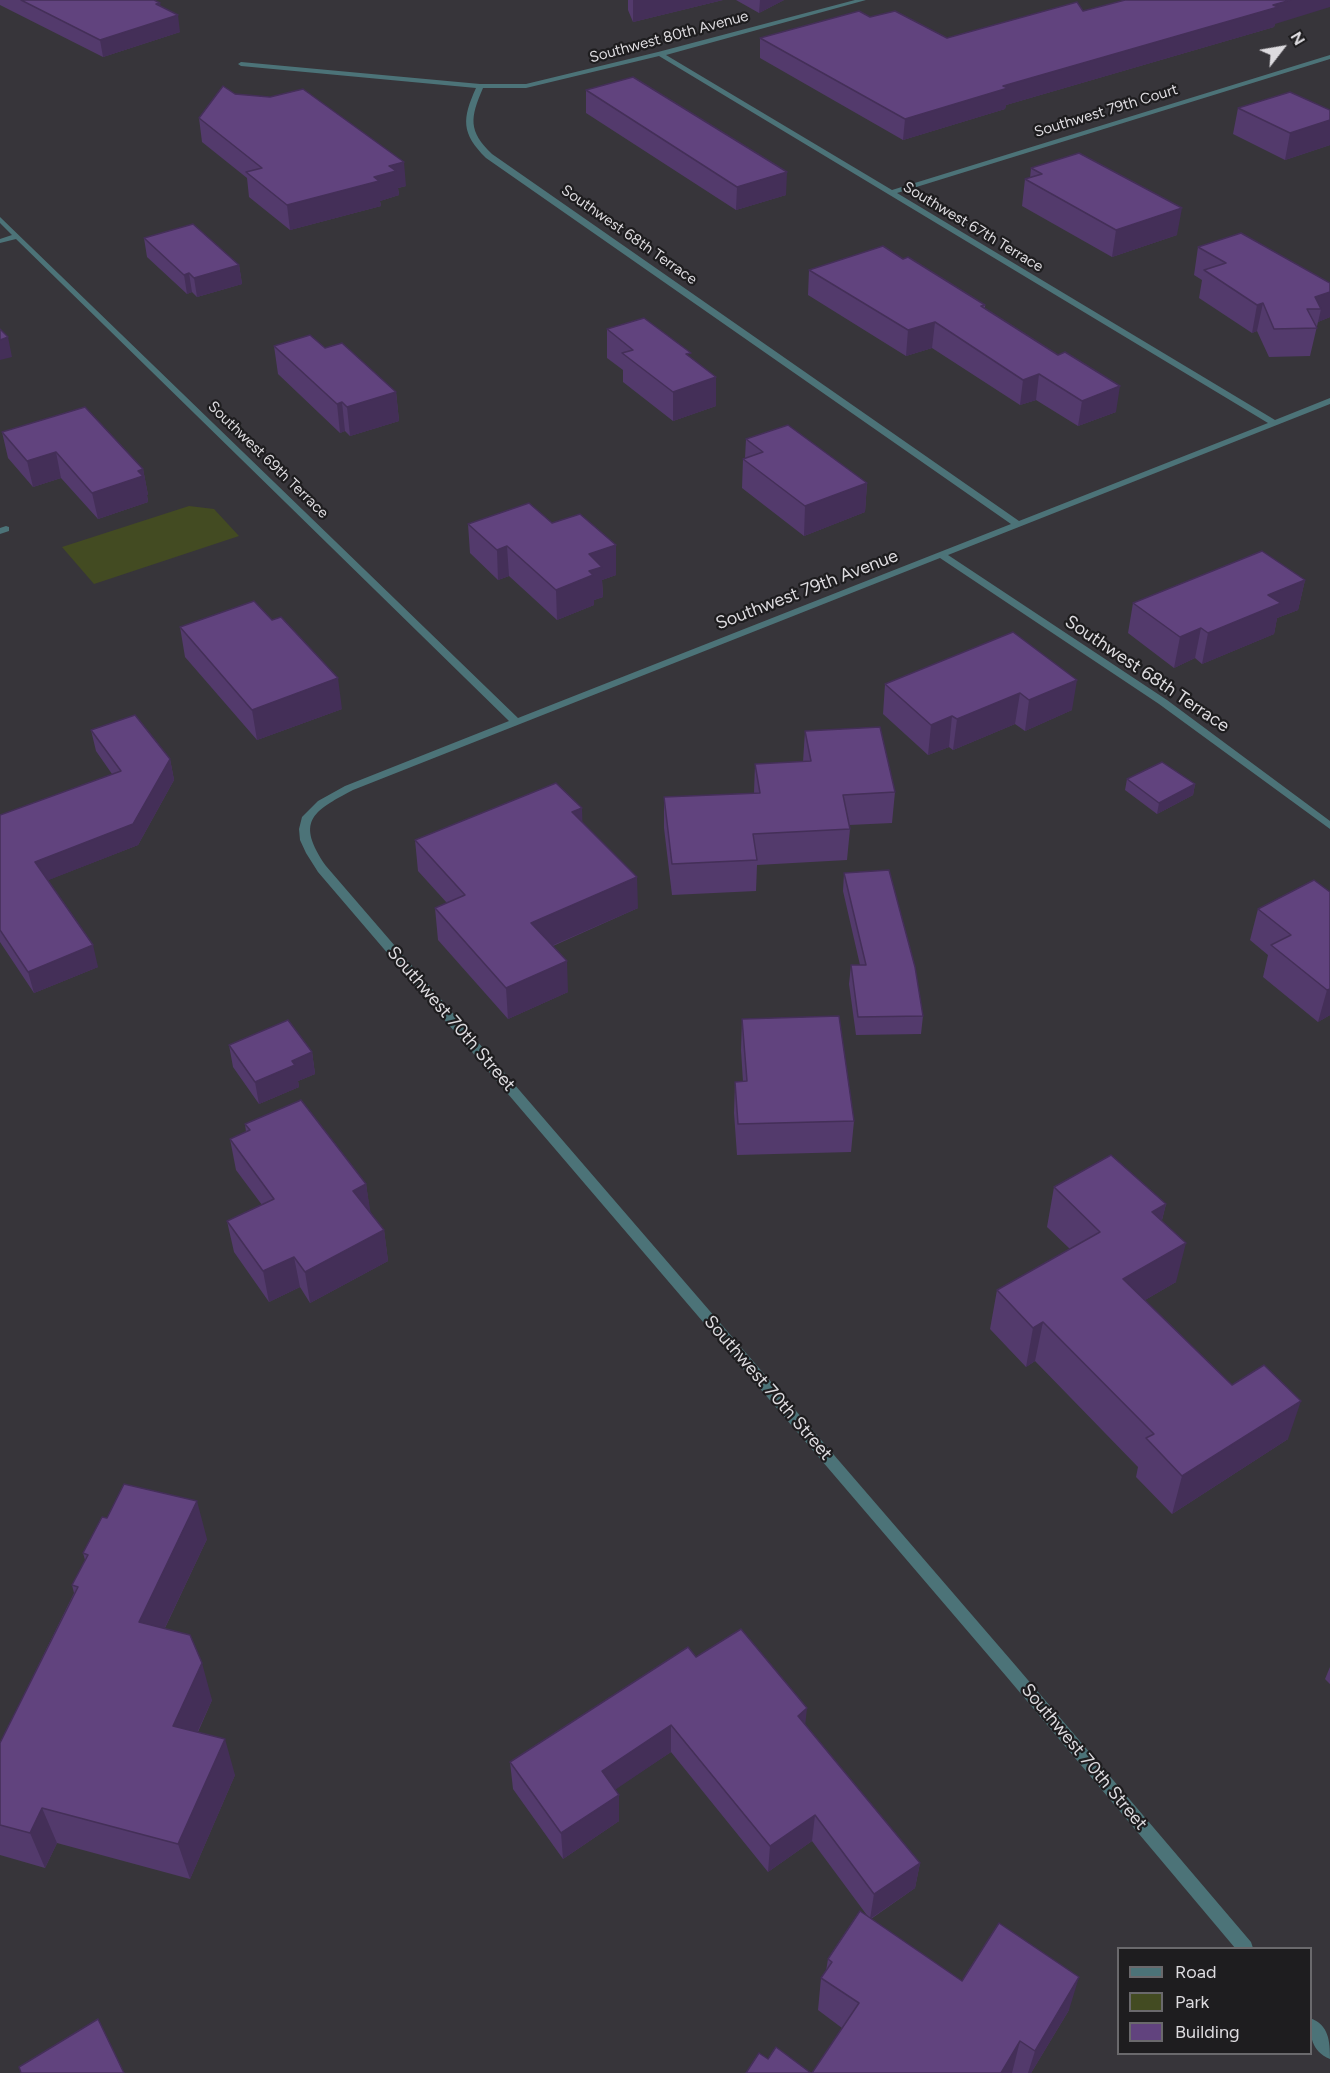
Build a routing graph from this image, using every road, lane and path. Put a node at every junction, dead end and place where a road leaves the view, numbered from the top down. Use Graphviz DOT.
graph roads {
  1 [pos="863,0"];
  2 [pos="660,54"];
  3 [pos="1330,57"];
  4 [pos="240,64"];
  5 [pos="480,86"];
  6 [pos="890,193"];
  7 [pos="0,219"];
  8 [pos="18,236"];
  9 [pos="0,241"];
  10 [pos="1330,401"];
  11 [pos="1319,405"];
  12 [pos="1330,412"];
  13 [pos="1273,422"];
  14 [pos="1016,523"];
  15 [pos="942,555"];
  16 [pos="515,721"];
  17 [pos="304,821"];
  18 [pos="1330,826"];
  19 [pos="1244,1947"];
  20 [pos="1312,2027"];
  21 [pos="1330,2050"];
  1 -- 2 [label="street, Southwest 80th Avenue"];
  2 -- 5 [label="street, Southwest 80th Avenue"];
  2 -- 6 [label="street, Southwest 67th Terrace"];
  3 -- 6 [label="street, Southwest 79th Court"];
  4 -- 5 [label="street"];
  5 -- 14 [label="street, Southwest 68th Terrace"];
  6 -- 13 [label="street, Southwest 67th Terrace"];
  7 -- 8 [label="street, Southwest 69th Terrace"];
  8 -- 9 [label="street"];
  8 -- 16 [label="street, Southwest 69th Terrace"];
  10 -- 11 [label="street, Southwest 79th Avenue"];
  11 -- 12 [label="street"];
  11 -- 13 [label="street, Southwest 79th Avenue"];
  13 -- 14 [label="street, Southwest 79th Avenue"];
  14 -- 15 [label="street, Southwest 79th Avenue"];
  15 -- 16 [label="street, Southwest 79th Avenue"];
  15 -- 18 [label="street, Southwest 68th Terrace"];
  16 -- 17 [label="street, Southwest 79th Avenue"];
  17 -- 19 [label="street, Southwest 70th Street"];
  20 -- 21 [label="street"];
}
